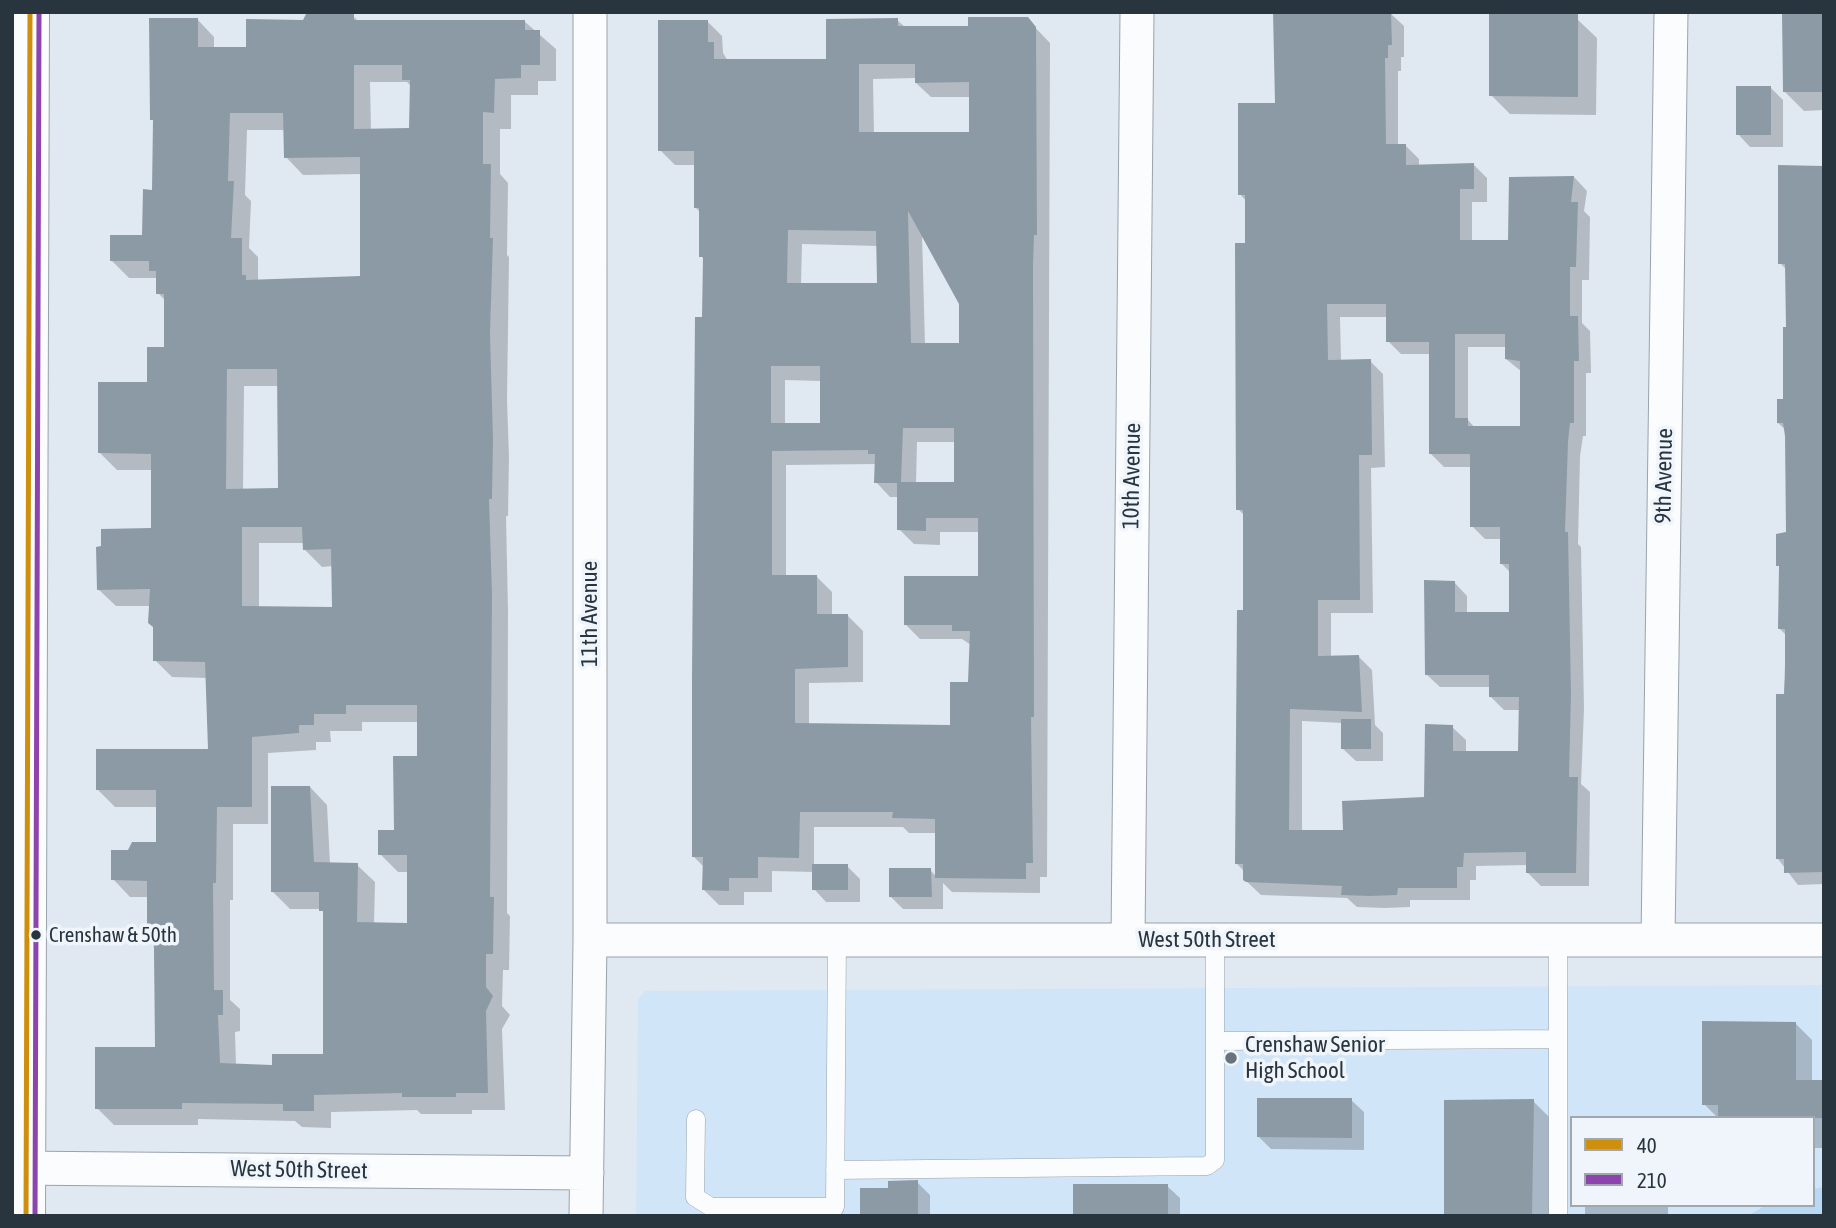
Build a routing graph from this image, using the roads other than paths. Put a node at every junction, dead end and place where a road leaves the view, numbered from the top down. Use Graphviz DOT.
graph roads {
  1 [pos="30,12"];
  2 [pos="590,12"];
  3 [pos="1137,12"];
  4 [pos="1671,12"];
  5 [pos="590,940"];
  6 [pos="837,940"];
  7 [pos="1128,940"];
  8 [pos="1215,940"];
  9 [pos="1558,940"];
  10 [pos="1658,940"];
  11 [pos="1824,940"];
  12 [pos="1558,1039"];
  13 [pos="1215,1041"];
  14 [pos="696,1119"];
  15 [pos="19,1168"];
  16 [pos="835,1170"];
  17 [pos="587,1173"];
  18 [pos="26,1216"];
  19 [pos="586,1216"];
  20 [pos="1558,1216"];
  1 -- 15 [label="main road"];
  2 -- 5 [label="street, 11th Avenue"];
  3 -- 7 [label="street, 10th Avenue"];
  4 -- 10 [label="street, 9th Avenue"];
  5 -- 6 [label="street, West 50th Street"];
  5 -- 17 [label="street, 11th Avenue"];
  6 -- 7 [label="street, West 50th Street"];
  6 -- 16 [label="lane"];
  7 -- 8 [label="street, West 50th Street"];
  8 -- 9 [label="street, West 50th Street"];
  8 -- 13 [label="lane"];
  9 -- 10 [label="street, West 50th Street"];
  9 -- 12 [label="lane"];
  10 -- 11 [label="street, West 50th Street"];
  12 -- 13 [label="lane"];
  12 -- 20 [label="lane"];
  13 -- 16 [label="lane"];
  14 -- 16 [label="lane"];
  15 -- 17 [label="street, West 50th Street"];
  15 -- 18 [label="main road"];
  17 -- 19 [label="street, 11th Avenue"];
}
